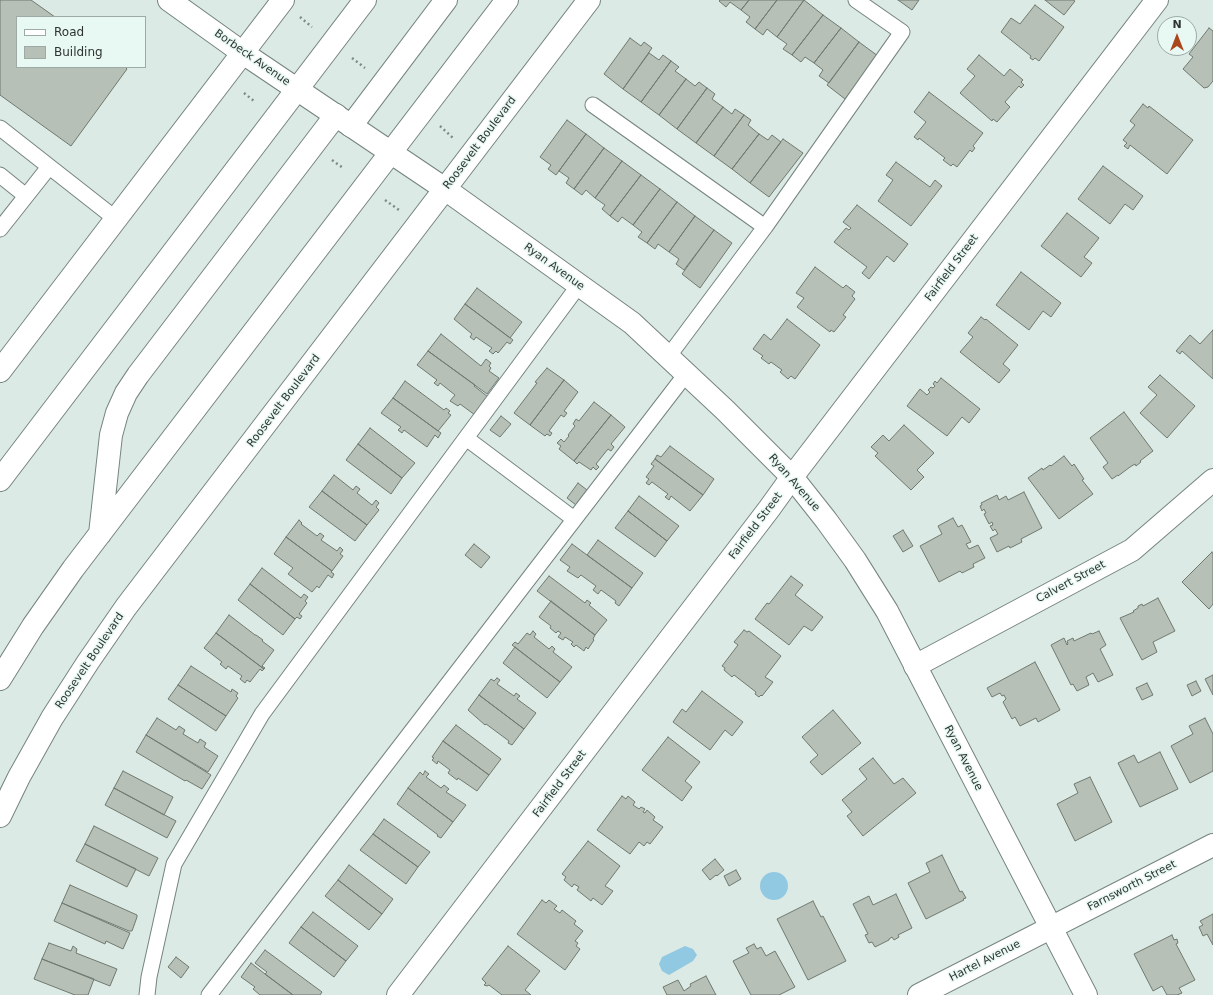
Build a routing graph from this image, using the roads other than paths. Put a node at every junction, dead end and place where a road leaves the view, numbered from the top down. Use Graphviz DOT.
graph roads {
  1 [pos="169,0"];
  2 [pos="365,0"];
  3 [pos="446,0"];
  4 [pos="507,0"];
  5 [pos="589,0"];
  6 [pos="856,0"];
  7 [pos="1157,0"];
  8 [pos="290,7"];
  9 [pos="242,53"];
  10 [pos="297,89"];
  11 [pos="593,105"];
  12 [pos="343,121"];
  13 [pos="0,128"];
  14 [pos="391,152"];
  15 [pos="49,167"];
  16 [pos="0,175"];
  17 [pos="445,189"];
  18 [pos="26,196"];
  19 [pos="116,219"];
  20 [pos="765,227"];
  21 [pos="0,229"];
  22 [pos="579,285"];
  23 [pos="668,357"];
  24 [pos="0,371"];
  25 [pos="686,374"];
  26 [pos="466,438"];
  27 [pos="792,477"];
  28 [pos="0,480"];
  29 [pos="1213,480"];
  30 [pos="574,519"];
  31 [pos="100,534"];
  32 [pos="915,666"];
  33 [pos="0,679"];
  34 [pos="0,816"];
  35 [pos="1213,845"];
  36 [pos="1051,927"];
  37 [pos="147,995"];
  38 [pos="209,995"];
  39 [pos="398,995"];
  40 [pos="919,995"];
  41 [pos="1086,995"];
  1 -- 9 [label="main road, Borbeck Avenue"];
  2 -- 10 [label="main road"];
  3 -- 12 [label="main road"];
  4 -- 14 [label="main road"];
  5 -- 17 [label="main road, Roosevelt Boulevard"];
  6 -- 20 [label="lane"];
  7 -- 27 [label="main road, Fairfield Street"];
  8 -- 9 [label="main road"];
  9 -- 10 [label="main road, Borbeck Avenue"];
  9 -- 19 [label="main road"];
  10 -- 12 [label="main road, Borbeck Avenue"];
  10 -- 28 [label="main road"];
  11 -- 20 [label="lane"];
  12 -- 14 [label="main road, Ryan Avenue"];
  12 -- 31 [label="main road"];
  13 -- 15 [label="lane"];
  14 -- 17 [label="main road, Ryan Avenue"];
  14 -- 31 [label="main road"];
  15 -- 18 [label="lane"];
  15 -- 19 [label="lane"];
  16 -- 18 [label="lane"];
  17 -- 22 [label="main road, Ryan Avenue"];
  17 -- 34 [label="main road, Roosevelt Boulevard"];
  18 -- 21 [label="lane"];
  19 -- 24 [label="main road"];
  20 -- 23 [label="lane"];
  22 -- 23 [label="main road, Ryan Avenue"];
  22 -- 26 [label="lane"];
  23 -- 25 [label="main road, Ryan Avenue"];
  25 -- 27 [label="main road, Ryan Avenue"];
  25 -- 30 [label="lane"];
  26 -- 30 [label="lane"];
  26 -- 37 [label="lane"];
  27 -- 32 [label="main road, Ryan Avenue"];
  27 -- 39 [label="main road, Fairfield Street"];
  29 -- 32 [label="main road, Calvert Street"];
  30 -- 38 [label="lane"];
  31 -- 33 [label="main road"];
  32 -- 36 [label="main road, Ryan Avenue"];
  35 -- 36 [label="main road, Farnsworth Street"];
  36 -- 40 [label="main road, Hartel Avenue"];
  36 -- 41 [label="main road, Ryan Avenue"];
}
